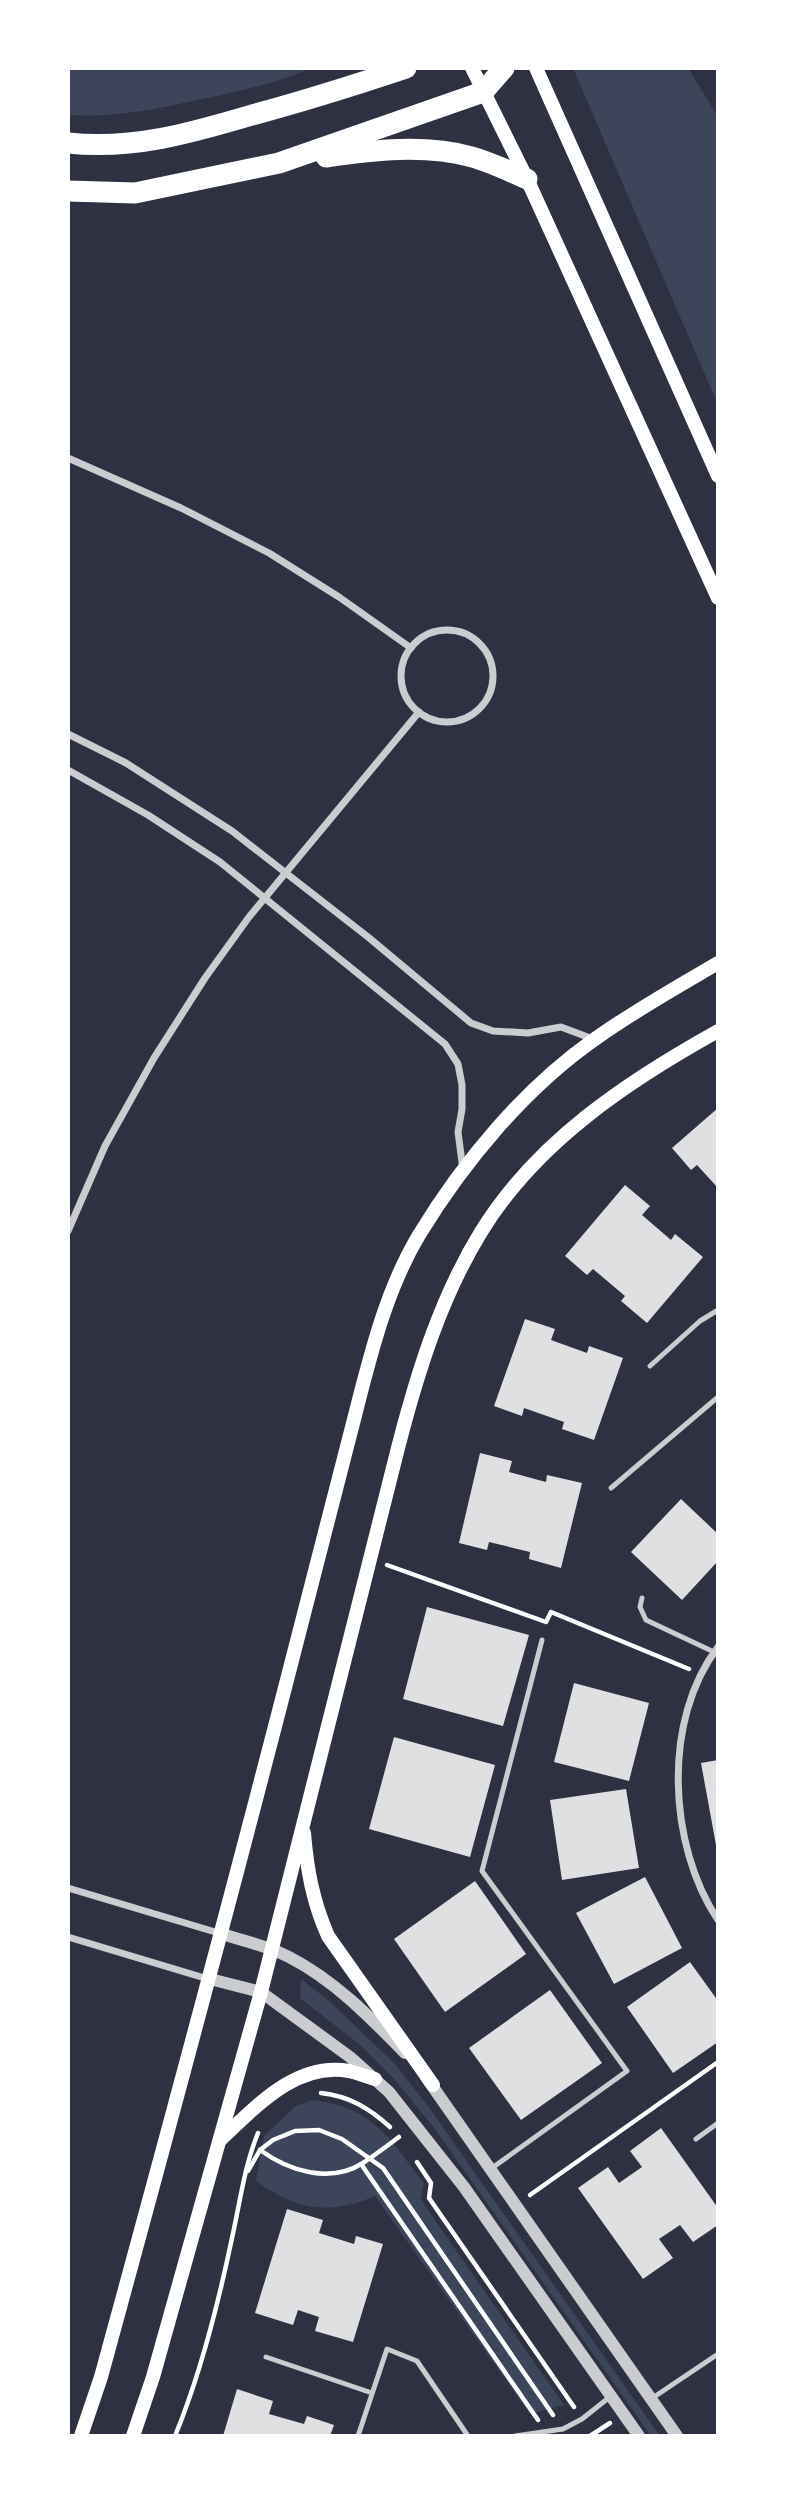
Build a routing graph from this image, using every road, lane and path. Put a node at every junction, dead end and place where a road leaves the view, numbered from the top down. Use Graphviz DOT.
graph roads {
  1 [pos="356,68"];
  2 [pos="406,68"];
  3 [pos="472,68"];
  4 [pos="505,68"];
  5 [pos="536,68"];
  6 [pos="483,92"];
  7 [pos="314,98"];
  8 [pos="68,143"];
  9 [pos="279,163"];
  10 [pos="527,179"];
  11 [pos="68,191"];
  12 [pos="68,458"];
  13 [pos="718,476"];
  14 [pos="718,598"];
  15 [pos="411,648"];
  16 [pos="419,712"];
  17 [pos="68,734"];
  18 [pos="68,770"];
  19 [pos="286,873"];
  20 [pos="265,898"];
  21 [pos="718,962"];
  22 [pos="718,1031"];
  23 [pos="594,1039"];
  24 [pos="464,1170"];
  25 [pos="68,1231"];
  26 [pos="718,1310"];
  27 [pos="650,1366"];
  28 [pos="718,1397"];
  29 [pos="611,1488"];
  30 [pos="370,1559"];
  31 [pos="642,1598"];
  32 [pos="542,1640"];
  33 [pos="716,1649"];
  34 [pos="700,1674"];
  35 [pos="303,1821"];
  36 [pos="68,1888"];
  37 [pos="718,1920"];
  38 [pos="222,1934"];
  39 [pos="68,1937"];
  40 [pos="270,1949"];
  41 [pos="210,1979"];
  42 [pos="261,1992"];
  43 [pos="718,2062"];
  44 [pos="375,2079"];
  45 [pos="433,2085"];
  46 [pos="312,2094"];
  47 [pos="718,2123"];
  48 [pos="262,2127"];
  49 [pos="399,2137"];
  50 [pos="696,2138"];
  51 [pos="219,2141"];
  52 [pos="406,2146"];
  53 [pos="260,2150"];
  54 [pos="412,2155"];
  55 [pos="369,2159"];
  56 [pos="361,2164"];
  57 [pos="492,2168"];
  58 [pos="244,2178"];
  59 [pos="516,2204"];
  60 [pos="718,2354"];
  61 [pos="266,2357"];
  62 [pos="372,2393"];
  63 [pos="611,2396"];
  64 [pos="651,2399"];
  65 [pos="582,2419"];
  66 [pos="563,2429"];
  67 [pos="546,2431"];
  68 [pos="636,2435"];
  69 [pos="81,2436"];
  70 [pos="133,2436"];
  71 [pos="175,2436"];
  72 [pos="358,2436"];
  73 [pos="468,2436"];
  74 [pos="515,2436"];
  75 [pos="677,2436"];
  1 -- 7 [label="highway"];
  2 -- 7 [label="highway"];
  3 -- 6 [label="main road"];
  4 -- 6 [label="highway"];
  5 -- 13 [label="main road"];
  6 -- 9 [label="highway"];
  6 -- 10 [label="main road"];
  7 -- 8 [label="highway"];
  9 -- 10 [label="highway"];
  9 -- 11 [label="highway"];
  10 -- 14 [label="main road"];
  12 -- 15 [label="street"];
  15 -- 16 [label="street"];
  15 -- 16 [label="street"];
  16 -- 19 [label="street"];
  17 -- 19 [label="street"];
  18 -- 20 [label="street"];
  19 -- 20 [label="street"];
  19 -- 23 [label="street"];
  20 -- 24 [label="street"];
  20 -- 25 [label="street"];
  21 -- 23 [label="main road"];
  22 -- 30 [label="main road"];
  23 -- 24 [label="main road"];
  24 -- 38 [label="main road"];
  26 -- 27 [label="lane"];
  28 -- 29 [label="lane"];
  30 -- 34 [label="path"];
  30 -- 35 [label="main road"];
  31 -- 33 [label="lane"];
  32 -- 57 [label="lane"];
  33 -- 34 [label="street"];
  34 -- 37 [label="street"];
  35 -- 40 [label="main road"];
  35 -- 45 [label="main road"];
  36 -- 38 [label="street"];
  38 -- 40 [label="street"];
  38 -- 41 [label="main road"];
  39 -- 41 [label="street"];
  40 -- 42 [label="main road"];
  40 -- 45 [label="street"];
  41 -- 42 [label="street"];
  41 -- 69 [label="main road"];
  42 -- 44 [label="street"];
  42 -- 51 [label="main road"];
  43 -- 59 [label="path"];
  44 -- 51 [label="main road"];
  44 -- 63 [label="street"];
  45 -- 57 [label="street"];
  46 -- 49 [label="path"];
  47 -- 50 [label="lane"];
  48 -- 58 [label="path"];
  49 -- 52 [label="path"];
  49 -- 55 [label="path"];
  51 -- 70 [label="main road"];
  53 -- 55 [label="path"];
  53 -- 56 [label="path"];
  53 -- 58 [label="path"];
  54 -- 65 [label="path"];
  55 -- 56 [label="path"];
  55 -- 66 [label="path"];
  56 -- 67 [label="path"];
  57 -- 59 [label="street"];
  58 -- 71 [label="path"];
  59 -- 64 [label="street"];
  60 -- 64 [label="lane"];
  61 -- 62 [label="lane"];
  62 -- 72 [label="lane"];
  62 -- 73 [label="lane"];
  63 -- 65 [label="lane"];
  63 -- 68 [label="street"];
  64 -- 75 [label="street"];
  65 -- 66 [label="lane"];
  66 -- 67 [label="lane"];
  67 -- 74 [label="lane"];
}
